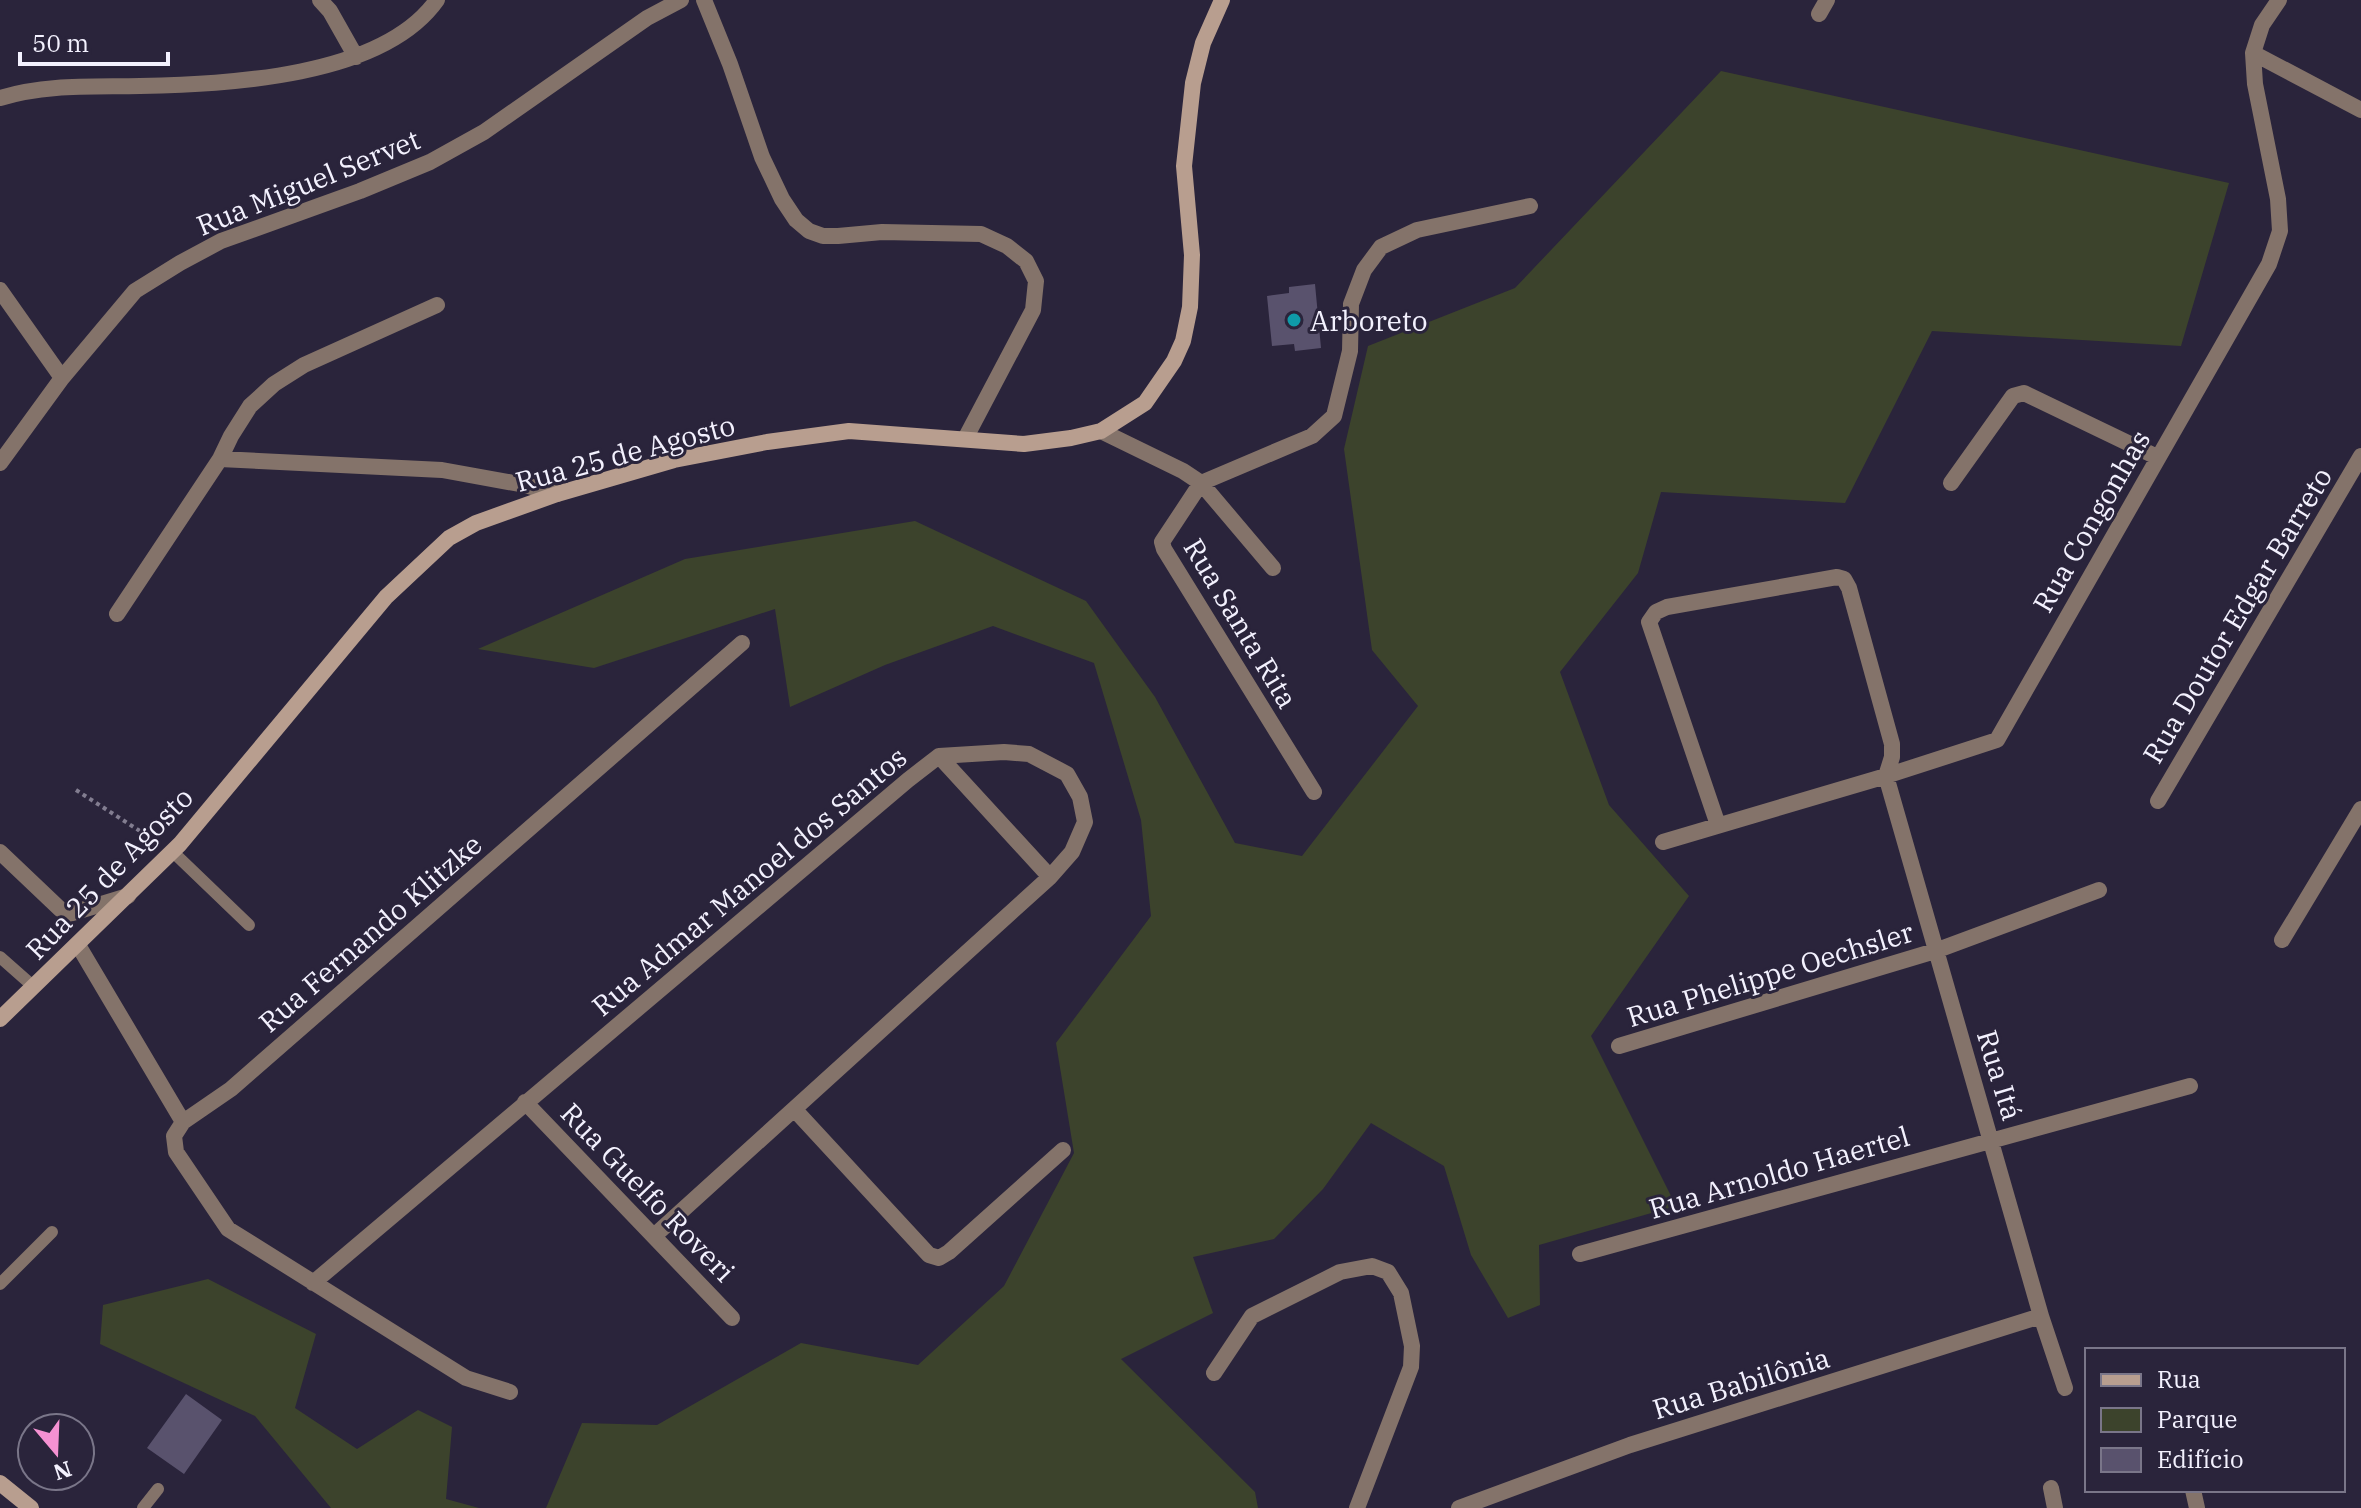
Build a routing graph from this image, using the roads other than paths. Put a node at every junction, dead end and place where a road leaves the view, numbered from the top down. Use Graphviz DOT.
graph roads {
  1 [pos="320,0"];
  2 [pos="437,0"];
  3 [pos="681,0"];
  4 [pos="704,0"];
  5 [pos="1222,0"];
  6 [pos="2279,0"];
  7 [pos="2253,53"];
  8 [pos="356,57"];
  9 [pos="0,98"];
  10 [pos="2361,110"];
  11 [pos="1530,206"];
  12 [pos="0,290"];
  13 [pos="437,305"];
  14 [pos="62,378"];
  15 [pos="1101,431"];
  16 [pos="965,439"];
  17 [pos="2361,456"];
  18 [pos="2157,457"];
  19 [pos="220,459"];
  20 [pos="0,463"];
  21 [pos="1201,483"];
  22 [pos="1951,483"];
  23 [pos="557,494"];
  24 [pos="1273,568"];
  25 [pos="117,614"];
  26 [pos="742,643"];
  27 [pos="939,756"];
  28 [pos="1886,776"];
  29 [pos="1314,792"];
  30 [pos="2158,801"];
  31 [pos="2361,809"];
  32 [pos="1718,825"];
  33 [pos="1663,842"];
  34 [pos="0,852"];
  35 [pos="173,852"];
  36 [pos="1050,877"];
  37 [pos="2099,890"];
  38 [pos="128,896"];
  39 [pos="249,925"];
  40 [pos="2282,940"];
  41 [pos="78,945"];
  42 [pos="1935,951"];
  43 [pos="0,957"];
  44 [pos="34,987"];
  45 [pos="0,1019"];
  46 [pos="1619,1046"];
  47 [pos="2190,1086"];
  48 [pos="525,1102"];
  49 [pos="795,1110"];
  50 [pos="183,1122"];
  51 [pos="1992,1140"];
  52 [pos="1063,1150"];
  53 [pos="52,1232"];
  54 [pos="654,1236"];
  55 [pos="1580,1254"];
  56 [pos="313,1283"];
  57 [pos="0,1284"];
  58 [pos="2041,1316"];
  59 [pos="732,1318"];
  60 [pos="1214,1373"];
  61 [pos="2065,1388"];
  62 [pos="510,1392"];
  63 [pos="0,1483"];
  64 [pos="2051,1488"];
  65 [pos="158,1489"];
  66 [pos="29,1507"];
  67 [pos="143,1508"];
  68 [pos="1357,1508"];
  69 [pos="1459,1508"];
  70 [pos="2055,1508"];
  1 -- 8 [label="street"];
  2 -- 8 [label="street"];
  3 -- 14 [label="street, Rua Miguel Servet"];
  4 -- 16 [label="street"];
  5 -- 15 [label="street, Rua 25 de Agosto"];
  6 -- 7 [label="street, Rua Congonhas"];
  7 -- 10 [label="street"];
  7 -- 18 [label="street, Rua Congonhas"];
  8 -- 9 [label="street"];
  11 -- 21 [label="street"];
  12 -- 14 [label="street"];
  13 -- 19 [label="street"];
  14 -- 20 [label="street, Rua Miguel Servet"];
  15 -- 16 [label="street, Rua 25 de Agosto"];
  15 -- 21 [label="street"];
  16 -- 23 [label="street, Rua 25 de Agosto"];
  17 -- 30 [label="street, Rua Doutor Edgar Barreto"];
  18 -- 22 [label="street"];
  18 -- 28 [label="street, Rua Congonhas"];
  19 -- 23 [label="street"];
  19 -- 25 [label="street"];
  21 -- 24 [label="street"];
  21 -- 29 [label="street, Rua Santa Rita"];
  23 -- 35 [label="street, Rua 25 de Agosto"];
  26 -- 50 [label="street, Rua Fernando Klitzke"];
  27 -- 36 [label="street"];
  27 -- 36 [label="street, Rua Admar Manoel dos Santos"];
  27 -- 48 [label="street, Rua Admar Manoel dos Santos"];
  28 -- 32 [label="street, Rua Congonhas"];
  28 -- 32 [label="street"];
  28 -- 42 [label="street, Rua Itá"];
  31 -- 40 [label="street"];
  32 -- 33 [label="street, Rua Congonhas"];
  34 -- 38 [label="street"];
  35 -- 38 [label="street, Rua 25 de Agosto"];
  35 -- 39 [label="lane"];
  36 -- 49 [label="street, Rua Admar Manoel dos Santos"];
  37 -- 42 [label="street, Rua Phelippe Oechsler"];
  38 -- 41 [label="street, Rua 25 de Agosto"];
  41 -- 44 [label="street, Rua 25 de Agosto"];
  41 -- 50 [label="street"];
  42 -- 46 [label="street, Rua Phelippe Oechsler"];
  42 -- 51 [label="street, Rua Itá"];
  43 -- 44 [label="lane"];
  44 -- 45 [label="street, Rua 25 de Agosto"];
  47 -- 51 [label="street, Rua Arnoldo Haertel"];
  48 -- 54 [label="street, Rua Guelfo Roveri"];
  48 -- 56 [label="street, Rua Admar Manoel dos Santos"];
  49 -- 52 [label="street"];
  49 -- 54 [label="street, Rua Admar Manoel dos Santos"];
  50 -- 56 [label="street"];
  51 -- 55 [label="street, Rua Arnoldo Haertel"];
  51 -- 58 [label="street, Rua Itá"];
  53 -- 57 [label="lane"];
  54 -- 59 [label="street, Rua Guelfo Roveri"];
  56 -- 62 [label="street"];
  58 -- 61 [label="street, Rua Itá"];
  58 -- 69 [label="street, Rua Babilônia"];
  60 -- 68 [label="street"];
  63 -- 66 [label="street"];
  64 -- 70 [label="street"];
  65 -- 67 [label="lane"];
}
